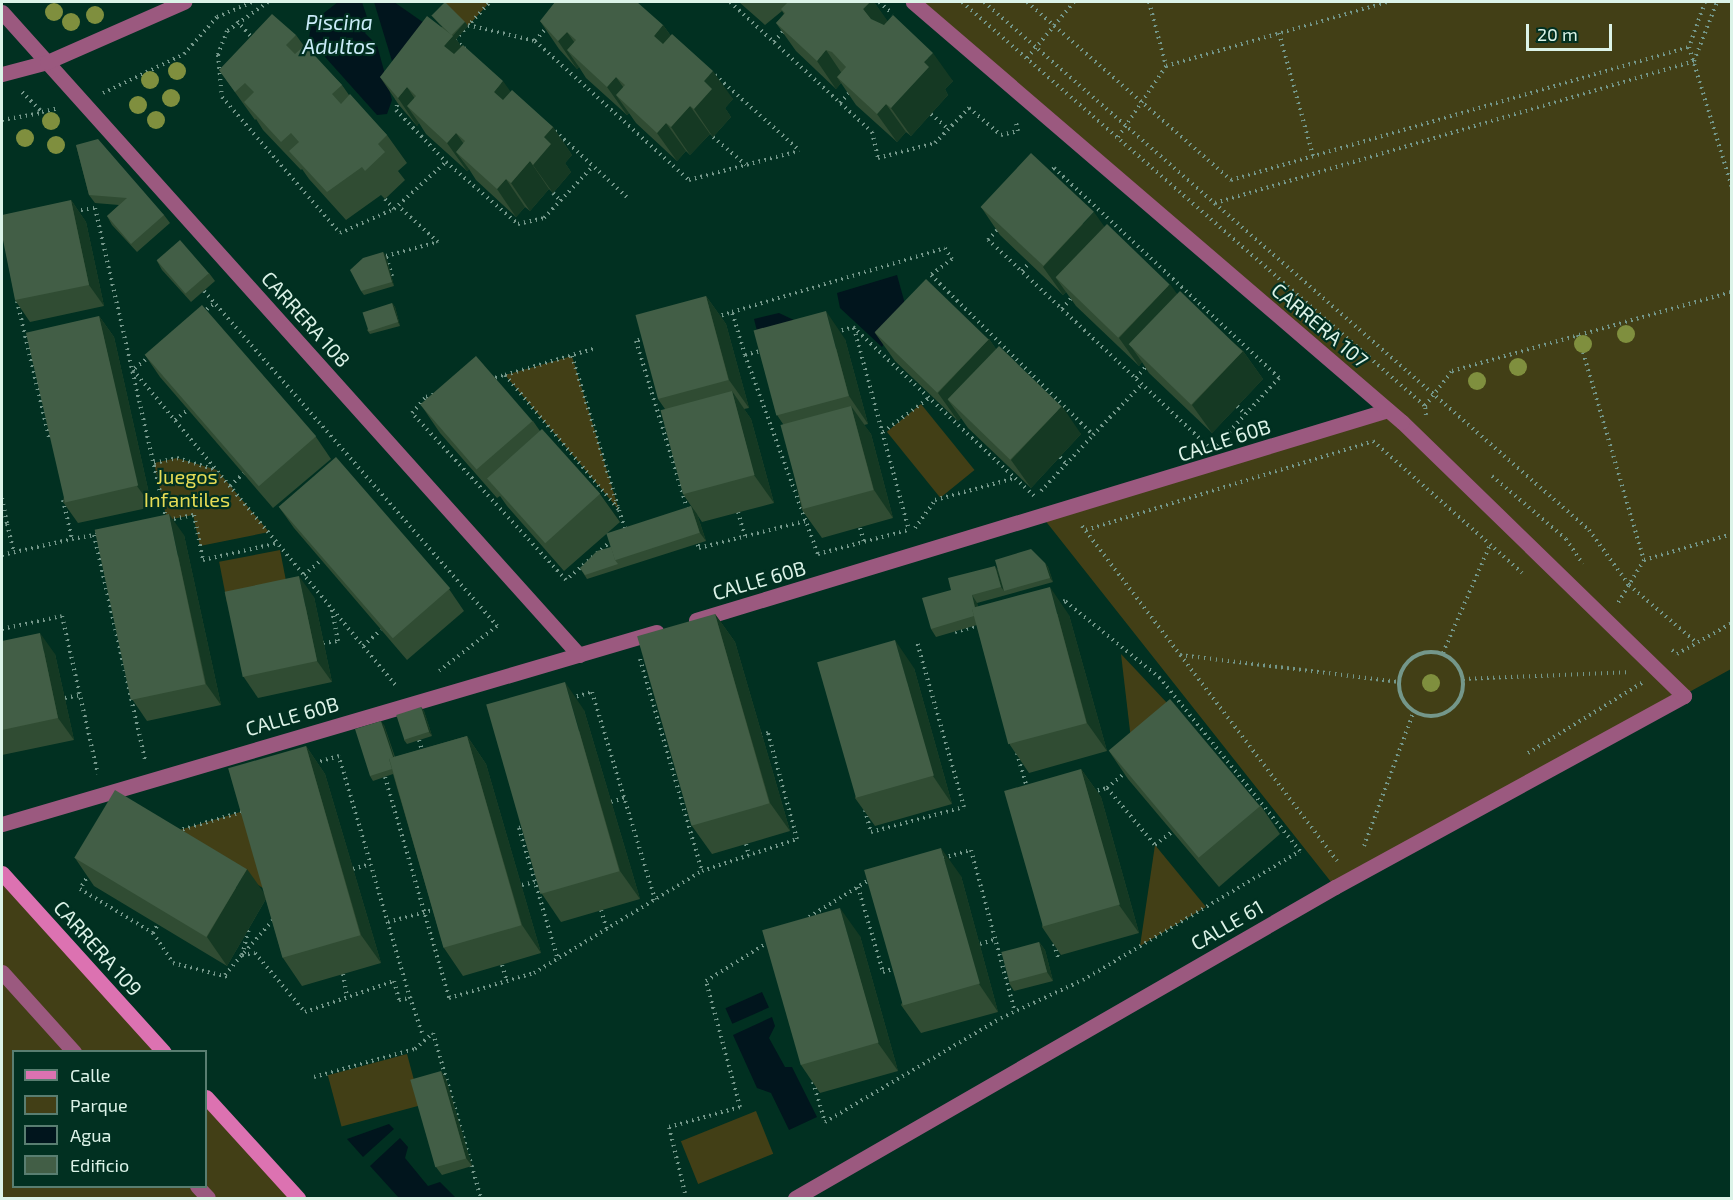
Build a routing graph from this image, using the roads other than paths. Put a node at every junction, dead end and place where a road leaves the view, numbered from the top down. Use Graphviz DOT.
graph roads {
  1 [pos="184,2"];
  2 [pos="913,2"];
  3 [pos="2,12"];
  4 [pos="47,62"];
  5 [pos="3,73"];
  6 [pos="1388,410"];
  7 [pos="579,655"];
  8 [pos="1684,696"];
  9 [pos="2,824"];
  10 [pos="2,873"];
  11 [pos="2,972"];
  12 [pos="72,1050"];
  13 [pos="162,1050"];
  14 [pos="207,1098"];
  15 [pos="298,1198"];
  16 [pos="795,1198"];
  1 -- 4 [label="street"];
  2 -- 6 [label="street, CARRERA 107"];
  3 -- 4 [label="street, CARRERA 108"];
  4 -- 5 [label="street"];
  4 -- 7 [label="street, CARRERA 108"];
  6 -- 7 [label="street, CALLE 60B"];
  6 -- 8 [label="street, CARRERA 107"];
  7 -- 9 [label="street, CALLE 60B"];
  8 -- 16 [label="street, CALLE 61"];
  10 -- 13 [label="street, CARRERA 109"];
  11 -- 12 [label="street"];
  14 -- 15 [label="street"];
}
